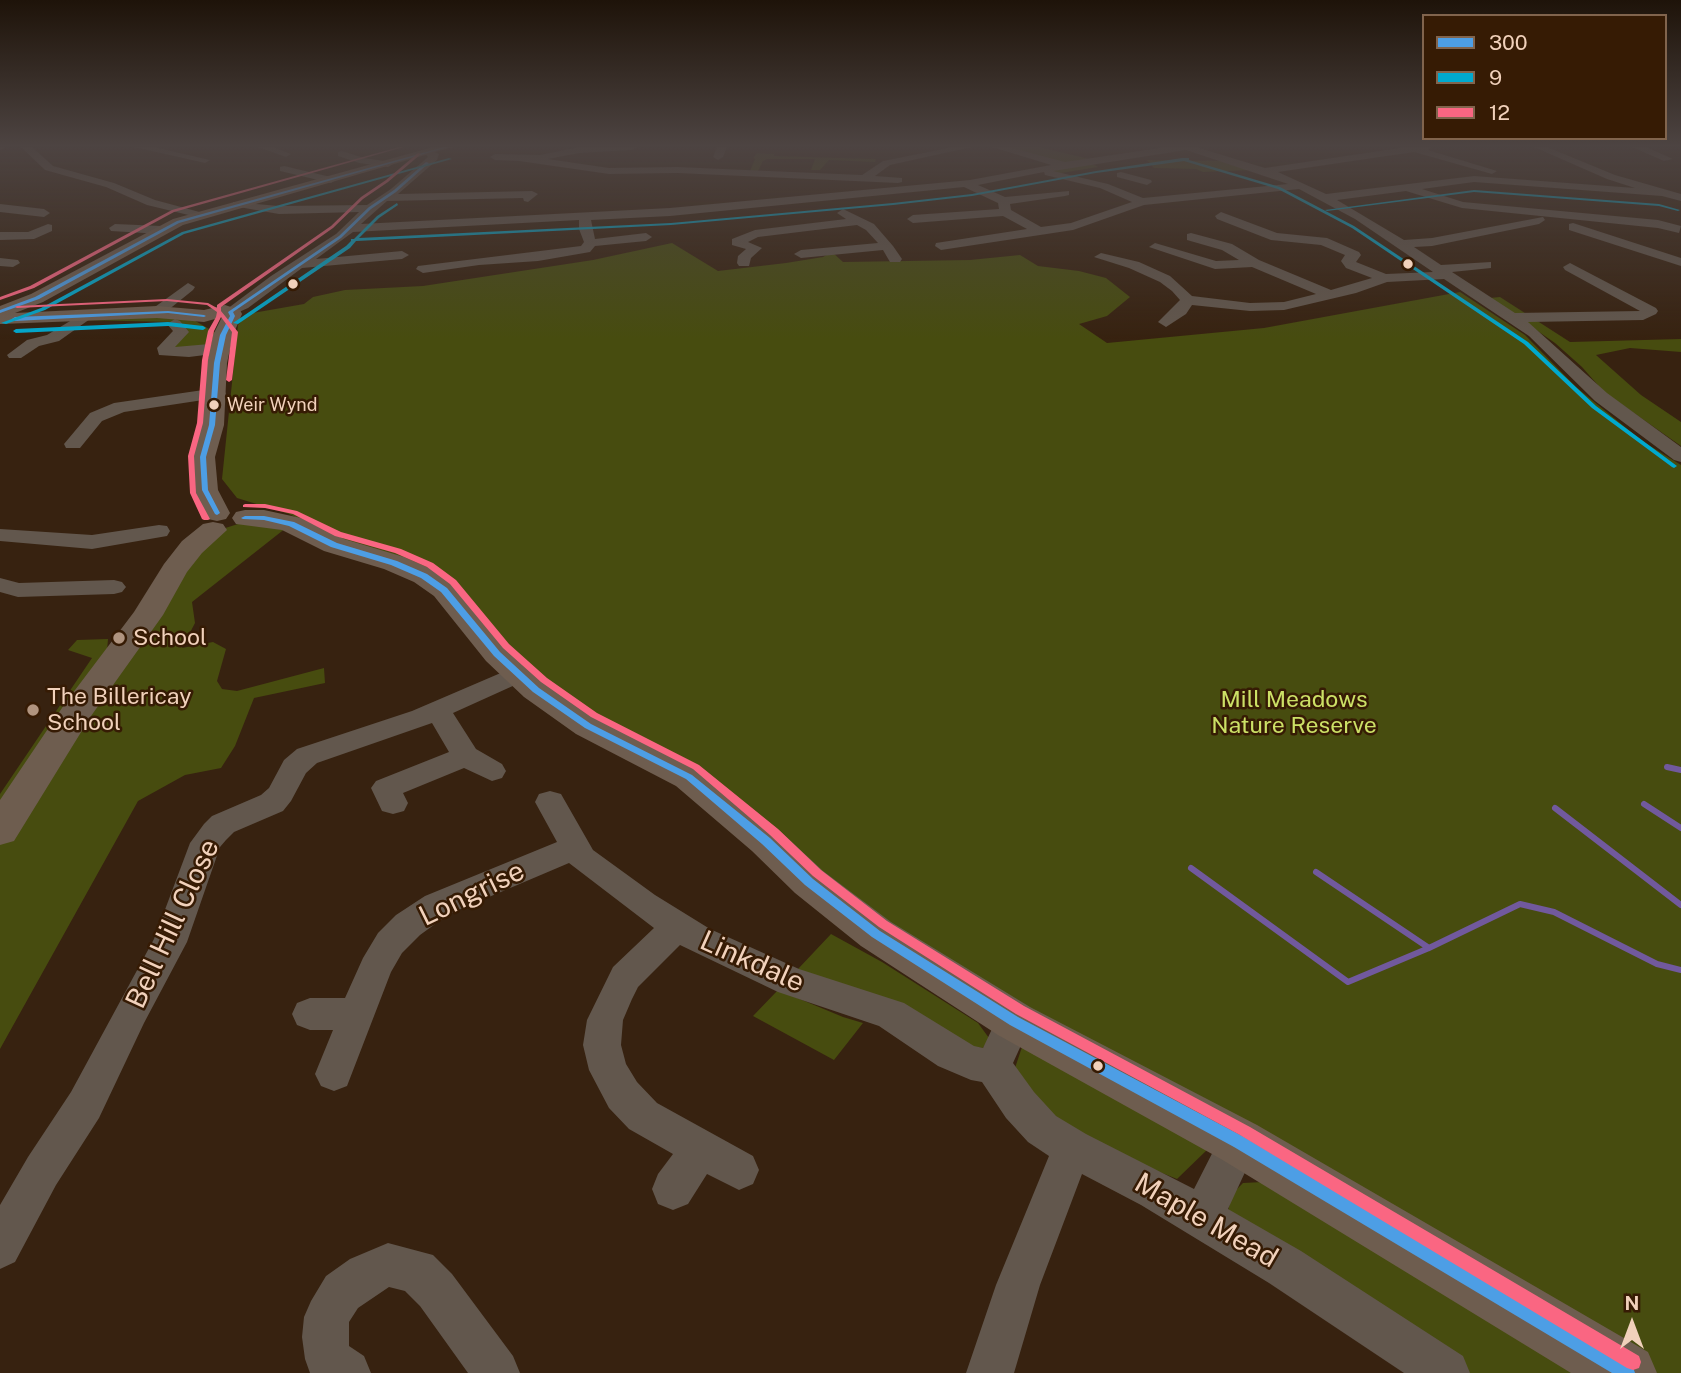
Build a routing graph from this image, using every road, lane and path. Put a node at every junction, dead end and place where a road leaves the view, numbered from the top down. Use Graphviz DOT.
graph roads {
  1 [pos="30,211"];
  2 [pos="188,211"];
  3 [pos="212,211"];
  4 [pos="366,211"];
  5 [pos="683,211"];
  6 [pos="702,211"];
  7 [pos="840,211"];
  8 [pos="969,211"];
  9 [pos="1012,211"];
  10 [pos="1118,211"];
  11 [pos="1350,211"];
  12 [pos="1509,211"];
  13 [pos="44,213"];
  14 [pos="201,214"];
  15 [pos="1548,216"];
  16 [pos="585,217"];
  17 [pos="913,219"];
  18 [pos="1220,219"];
  19 [pos="860,221"];
  20 [pos="501,222"];
  21 [pos="715,226"];
  22 [pos="48,228"];
  23 [pos="115,228"];
  24 [pos="351,228"];
  25 [pos="1315,228"];
  26 [pos="1679,229"];
  27 [pos="161,230"];
  28 [pos="1041,232"];
  29 [pos="1370,233"];
  30 [pos="0,236"];
  31 [pos="646,237"];
  32 [pos="1205,237"];
  33 [pos="1329,237"];
  34 [pos="491,240"];
  35 [pos="591,243"];
  36 [pos="1172,244"];
  37 [pos="1402,244"];
  38 [pos="887,246"];
  39 [pos="941,246"];
  40 [pos="810,254"];
  41 [pos="402,255"];
  42 [pos="1101,257"];
  43 [pos="895,260"];
  44 [pos="1681,262"];
  45 [pos="744,263"];
  46 [pos="1254,263"];
  47 [pos="297,264"];
  48 [pos="1486,265"];
  49 [pos="1570,267"];
  50 [pos="423,269"];
  51 [pos="1443,272"];
  52 [pos="1385,278"];
  53 [pos="188,287"];
  54 [pos="1330,295"];
  55 [pos="1188,300"];
  56 [pos="0,312"];
  57 [pos="157,312"];
  58 [pos="85,316"];
  59 [pos="1513,318"];
  60 [pos="0,319"];
  61 [pos="1166,322"];
  62 [pos="175,324"];
  63 [pos="220,325"];
  64 [pos="15,355"];
  65 [pos="217,393"];
  66 [pos="73,444"];
  67 [pos="1681,456"];
  68 [pos="225,520"];
  69 [pos="159,531"];
  70 [pos="0,535"];
  71 [pos="114,587"];
  72 [pos="6,593"];
  73 [pos="517,674"];
  74 [pos="437,709"];
  75 [pos="466,756"];
  76 [pos="492,771"];
  77 [pos="551,802"];
  78 [pos="393,803"];
  79 [pos="0,831"];
  80 [pos="575,847"];
  81 [pos="678,926"];
  82 [pos="310,1014"];
  83 [pos="355,1014"];
  84 [pos="1002,1046"];
  85 [pos="334,1074"];
  86 [pos="1239,1142"];
  87 [pos="1072,1148"];
  88 [pos="701,1149"];
  89 [pos="739,1170"];
  90 [pos="673,1189"];
  91 [pos="1202,1218"];
  92 [pos="0,1247"];
  93 [pos="347,1373"];
  94 [pos="496,1373"];
  95 [pos="990,1373"];
  96 [pos="1446,1373"];
  97 [pos="1627,1373"];
  1 -- 13 [label="street"];
  2 -- 14 [label="street"];
  3 -- 14 [label="main road"];
  4 -- 24 [label="street"];
  5 -- 16 [label="street"];
  6 -- 21 [label="street"];
  7 -- 19 [label="street"];
  8 -- 17 [label="street"];
  9 -- 28 [label="street"];
  10 -- 28 [label="street"];
  11 -- 37 [label="street"];
  12 -- 15 [label="street"];
  14 -- 27 [label="main road"];
  15 -- 26 [label="street"];
  15 -- 37 [label="street"];
  15 -- 44 [label="street"];
  16 -- 20 [label="street"];
  16 -- 35 [label="street"];
  18 -- 33 [label="street"];
  19 -- 38 [label="street"];
  19 -- 45 [label="street"];
  20 -- 24 [label="street"];
  20 -- 34 [label="street"];
  22 -- 30 [label="street"];
  23 -- 27 [label="street"];
  24 -- 47 [label="street"];
  25 -- 33 [label="street"];
  27 -- 56 [label="main road"];
  28 -- 39 [label="street"];
  29 -- 33 [label="street"];
  31 -- 35 [label="street"];
  32 -- 46 [label="street"];
  33 -- 52 [label="street"];
  35 -- 50 [label="street"];
  36 -- 46 [label="street"];
  37 -- 51 [label="street"];
  38 -- 40 [label="street"];
  38 -- 43 [label="street"];
  41 -- 47 [label="street"];
  42 -- 55 [label="street"];
  46 -- 54 [label="street"];
  47 -- 63 [label="street"];
  48 -- 51 [label="street"];
  49 -- 59 [label="street"];
  51 -- 52 [label="street"];
  51 -- 59 [label="street"];
  52 -- 54 [label="street"];
  53 -- 57 [label="street"];
  54 -- 55 [label="street"];
  55 -- 61 [label="street"];
  57 -- 58 [label="main road"];
  57 -- 63 [label="main road"];
  58 -- 60 [label="main road"];
  58 -- 64 [label="street"];
  59 -- 67 [label="street"];
  62 -- 63 [label="street"];
  63 -- 65 [label="main road"];
  65 -- 66 [label="street"];
  65 -- 68 [label="main road"];
  68 -- 73 [label="main road"];
  68 -- 79 [label="main road"];
  69 -- 70 [label="street"];
  71 -- 72 [label="street"];
  73 -- 74 [label="street, Bell Hill Close"];
  73 -- 84 [label="main road"];
  74 -- 75 [label="street"];
  74 -- 92 [label="street, Bell Hill Close"];
  75 -- 76 [label="street"];
  75 -- 78 [label="street"];
  77 -- 80 [label="street, Linkdale"];
  80 -- 81 [label="street, Linkdale"];
  80 -- 83 [label="street, Longrise"];
  81 -- 84 [label="street, Linkdale"];
  81 -- 88 [label="street"];
  82 -- 83 [label="street"];
  83 -- 85 [label="street, Longrise"];
  84 -- 86 [label="main road"];
  84 -- 87 [label="street, Maple Mead"];
  86 -- 91 [label="street"];
  86 -- 97 [label="main road"];
  87 -- 91 [label="street, Maple Mead"];
  87 -- 95 [label="street"];
  88 -- 89 [label="street"];
  88 -- 90 [label="street"];
  91 -- 96 [label="street, Maple Mead"];
  93 -- 94 [label="street"];
}
